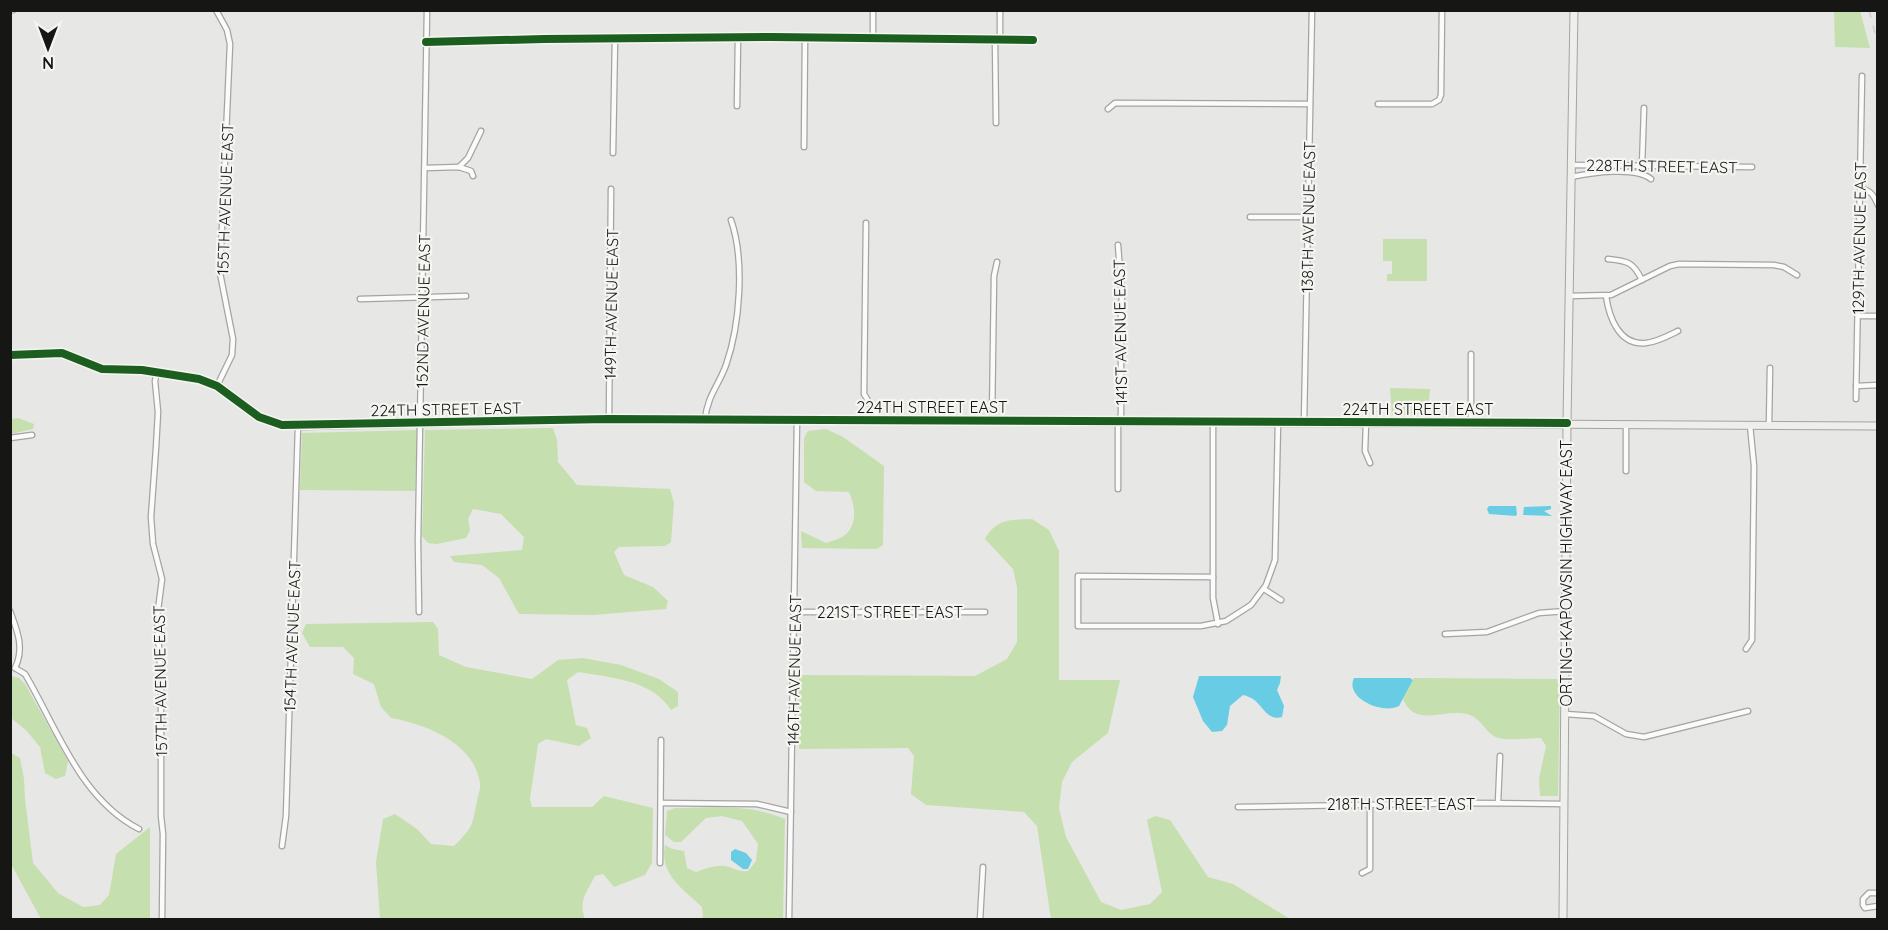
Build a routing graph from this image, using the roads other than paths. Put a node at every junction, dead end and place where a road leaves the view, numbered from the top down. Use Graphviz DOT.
graph roads {
  1 [pos="216,10"];
  2 [pos="427,10"];
  3 [pos="873,10"];
  4 [pos="1000,10"];
  5 [pos="1312,10"];
  6 [pos="1442,10"];
  7 [pos="1574,10"];
  8 [pos="615,38"];
  9 [pos="738,38"];
  10 [pos="805,38"];
  11 [pos="873,38"];
  12 [pos="998,39"];
  13 [pos="1033,40"];
  14 [pos="426,42"];
  15 [pos="1863,76"];
  16 [pos="1310,104"];
  17 [pos="1378,104"];
  18 [pos="737,106"];
  19 [pos="1644,108"];
  20 [pos="1108,109"];
  21 [pos="996,123"];
  22 [pos="481,131"];
  23 [pos="804,147"];
  24 [pos="614,153"];
  25 [pos="467,161"];
  26 [pos="1571,165"];
  27 [pos="1642,166"];
  28 [pos="459,167"];
  29 [pos="1752,167"];
  30 [pos="425,168"];
  31 [pos="1571,177"];
  32 [pos="1651,179"];
  33 [pos="611,189"];
  34 [pos="1861,189"];
  35 [pos="1878,205"];
  36 [pos="1250,217"];
  37 [pos="1308,217"];
  38 [pos="731,220"];
  39 [pos="866,223"];
  40 [pos="1118,245"];
  41 [pos="1608,259"];
  42 [pos="998,262"];
  43 [pos="1797,275"];
  44 [pos="1642,280"];
  45 [pos="466,296"];
  46 [pos="1569,296"];
  47 [pos="1606,296"];
  48 [pos="423,298"];
  49 [pos="360,299"];
  50 [pos="1858,316"];
  51 [pos="1878,316"];
  52 [pos="1678,331"];
  53 [pos="1472,354"];
  54 [pos="10,355"];
  55 [pos="1770,368"];
  56 [pos="157,372"];
  57 [pos="1878,385"];
  58 [pos="217,386"];
  59 [pos="1856,386"];
  60 [pos="1856,399"];
  61 [pos="609,419"];
  62 [pos="705,420"];
  63 [pos="797,420"];
  64 [pos="880,420"];
  65 [pos="992,421"];
  66 [pos="1118,422"];
  67 [pos="1213,422"];
  68 [pos="421,423"];
  69 [pos="1278,423"];
  70 [pos="1304,423"];
  71 [pos="1366,423"];
  72 [pos="1471,423"];
  73 [pos="1567,423"];
  74 [pos="1626,424"];
  75 [pos="1750,425"];
  76 [pos="1769,425"];
  77 [pos="298,426"];
  78 [pos="1878,426"];
  79 [pos="32,435"];
  80 [pos="10,438"];
  81 [pos="1370,463"];
  82 [pos="1626,471"];
  83 [pos="1118,489"];
  84 [pos="1213,577"];
  85 [pos="1264,589"];
  86 [pos="1281,600"];
  87 [pos="10,611"];
  88 [pos="1566,611"];
  89 [pos="419,612"];
  90 [pos="795,612"];
  91 [pos="984,612"];
  92 [pos="1218,624"];
  93 [pos="1445,634"];
  94 [pos="1746,649"];
  95 [pos="13,669"];
  96 [pos="1748,711"];
  97 [pos="1565,714"];
  98 [pos="661,740"];
  99 [pos="1500,756"];
  100 [pos="662,803"];
  101 [pos="1498,803"];
  102 [pos="1370,804"];
  103 [pos="1564,804"];
  104 [pos="1238,807"];
  105 [pos="790,812"];
  106 [pos="139,829"];
  107 [pos="282,846"];
  108 [pos="660,863"];
  109 [pos="983,867"];
  110 [pos="1362,873"];
  111 [pos="1878,893"];
  112 [pos="1878,906"];
  113 [pos="162,920"];
  114 [pos="789,920"];
  115 [pos="980,920"];
  116 [pos="1563,920"];
  1 -- 58 [label="street, 155TH AVENUE EAST"];
  2 -- 14 [label="street, 152ND AVENUE EAST"];
  3 -- 11 [label="street"];
  4 -- 12 [label="street"];
  5 -- 16 [label="street, 138TH AVENUE EAST"];
  6 -- 17 [label="street"];
  7 -- 26 [label="street, ORTING-KAPOWSIN HIGHWAY EAST"];
  8 -- 9 [label="street"];
  8 -- 14 [label="street"];
  8 -- 24 [label="street"];
  9 -- 10 [label="street"];
  9 -- 18 [label="street"];
  10 -- 11 [label="street"];
  10 -- 23 [label="street"];
  11 -- 12 [label="street"];
  12 -- 13 [label="street"];
  12 -- 21 [label="street"];
  14 -- 30 [label="street, 152ND AVENUE EAST"];
  15 -- 34 [label="street, 129TH AVENUE EAST"];
  16 -- 20 [label="street"];
  16 -- 37 [label="street, 138TH AVENUE EAST"];
  19 -- 27 [label="street"];
  22 -- 25 [label="street"];
  25 -- 28 [label="street"];
  25 -- 28 [label="street"];
  26 -- 27 [label="street, 228TH STREET EAST"];
  26 -- 31 [label="street, ORTING-KAPOWSIN HIGHWAY EAST"];
  27 -- 29 [label="street, 228TH STREET EAST"];
  28 -- 30 [label="street"];
  30 -- 48 [label="street, 152ND AVENUE EAST"];
  31 -- 32 [label="street"];
  31 -- 46 [label="street, ORTING-KAPOWSIN HIGHWAY EAST"];
  33 -- 61 [label="street, 149TH AVENUE EAST"];
  34 -- 35 [label="street"];
  34 -- 50 [label="street, 129TH AVENUE EAST"];
  36 -- 37 [label="street"];
  37 -- 70 [label="street, 138TH AVENUE EAST"];
  38 -- 62 [label="street"];
  39 -- 64 [label="street"];
  40 -- 66 [label="street, 141ST AVENUE EAST"];
  41 -- 44 [label="street"];
  42 -- 65 [label="street"];
  43 -- 44 [label="street"];
  44 -- 47 [label="street"];
  45 -- 48 [label="street"];
  46 -- 47 [label="street"];
  46 -- 73 [label="street, ORTING-KAPOWSIN HIGHWAY EAST"];
  47 -- 52 [label="street"];
  48 -- 49 [label="street"];
  48 -- 68 [label="street, 152ND AVENUE EAST"];
  50 -- 51 [label="street"];
  50 -- 59 [label="street, 129TH AVENUE EAST"];
  53 -- 72 [label="street"];
  54 -- 56 [label="street"];
  55 -- 76 [label="street"];
  56 -- 58 [label="street"];
  56 -- 113 [label="street, 157TH AVENUE EAST"];
  57 -- 59 [label="street"];
  58 -- 77 [label="street"];
  59 -- 60 [label="street, 129TH AVENUE EAST"];
  61 -- 62 [label="street, 224TH STREET EAST"];
  61 -- 68 [label="street, 224TH STREET EAST"];
  62 -- 63 [label="street, 224TH STREET EAST"];
  63 -- 64 [label="street, 224TH STREET EAST"];
  63 -- 90 [label="street, 146TH AVENUE EAST"];
  64 -- 65 [label="street, 224TH STREET EAST"];
  65 -- 66 [label="street, 224TH STREET EAST"];
  66 -- 67 [label="street, 224TH STREET EAST"];
  66 -- 83 [label="street, 141ST AVENUE EAST"];
  67 -- 69 [label="street, 224TH STREET EAST"];
  67 -- 84 [label="street"];
  68 -- 77 [label="street, 224TH STREET EAST"];
  68 -- 89 [label="street, 152ND AVENUE EAST"];
  69 -- 70 [label="street, 224TH STREET EAST"];
  69 -- 85 [label="street"];
  70 -- 71 [label="street, 224TH STREET EAST"];
  71 -- 72 [label="street, 224TH STREET EAST"];
  71 -- 81 [label="street"];
  72 -- 73 [label="street, 224TH STREET EAST"];
  73 -- 74 [label="street, 224TH STREET EAST"];
  73 -- 88 [label="street, ORTING-KAPOWSIN HIGHWAY EAST"];
  74 -- 75 [label="street, 224TH STREET EAST"];
  74 -- 82 [label="street"];
  75 -- 76 [label="street, 224TH STREET EAST"];
  75 -- 94 [label="street"];
  76 -- 78 [label="street, 224TH STREET EAST"];
  77 -- 107 [label="street, 154TH AVENUE EAST"];
  79 -- 80 [label="street"];
  84 -- 92 [label="street"];
  84 -- 92 [label="street"];
  85 -- 86 [label="street"];
  85 -- 92 [label="street"];
  87 -- 95 [label="street"];
  88 -- 93 [label="street"];
  88 -- 97 [label="street, ORTING-KAPOWSIN HIGHWAY EAST"];
  90 -- 91 [label="street, 221ST STREET EAST"];
  90 -- 105 [label="street, 146TH AVENUE EAST"];
  95 -- 106 [label="street"];
  96 -- 97 [label="street"];
  97 -- 103 [label="street, ORTING-KAPOWSIN HIGHWAY EAST"];
  98 -- 100 [label="street"];
  99 -- 101 [label="street"];
  100 -- 105 [label="street"];
  100 -- 108 [label="street"];
  101 -- 102 [label="street, 218TH STREET EAST"];
  101 -- 103 [label="street, 218TH STREET EAST"];
  102 -- 104 [label="street, 218TH STREET EAST"];
  102 -- 110 [label="street"];
  103 -- 116 [label="street, ORTING-KAPOWSIN HIGHWAY EAST"];
  105 -- 114 [label="street, 146TH AVENUE EAST"];
  109 -- 115 [label="street"];
  111 -- 112 [label="street"];
}
